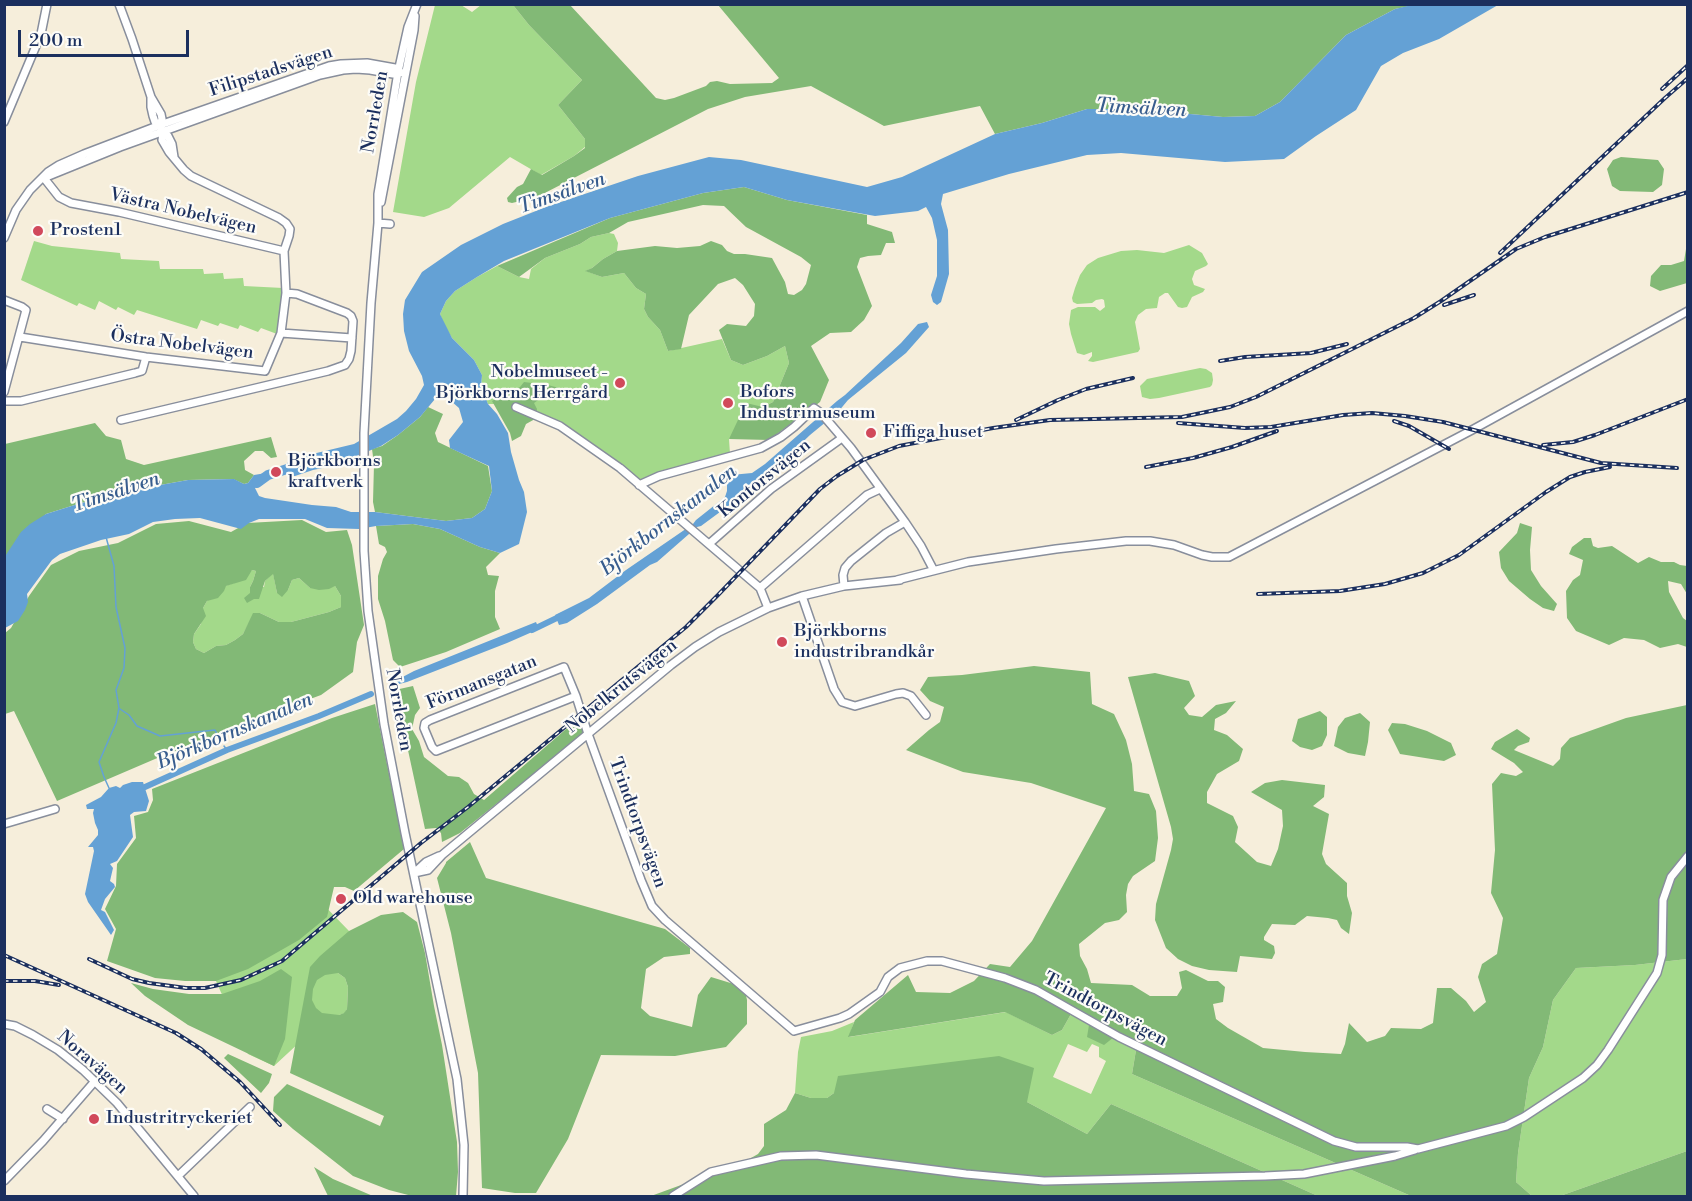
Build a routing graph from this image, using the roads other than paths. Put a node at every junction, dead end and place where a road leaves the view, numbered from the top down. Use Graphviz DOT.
graph roads {
  1 [pos="47,4"];
  2 [pos="119,4"];
  3 [pos="416,6"];
  4 [pos="402,72"];
  5 [pos="4,122"];
  6 [pos="160,125"];
  7 [pos="163,133"];
  8 [pos="44,178"];
  9 [pos="8,216"];
  10 [pos="378,223"];
  11 [pos="390,224"];
  12 [pos="4,238"];
  13 [pos="284,251"];
  14 [pos="286,293"];
  15 [pos="4,300"];
  16 [pos="1688,311"];
  17 [pos="281,333"];
  18 [pos="20,337"];
  19 [pos="352,338"];
  20 [pos="146,357"];
  21 [pos="265,371"];
  22 [pos="267,385"];
  23 [pos="4,392"];
  24 [pos="4,401"];
  25 [pos="516,407"];
  26 [pos="121,420"];
  27 [pos="842,438"];
  28 [pos="639,485"];
  29 [pos="880,489"];
  30 [pos="905,522"];
  31 [pos="709,544"];
  32 [pos="932,567"];
  33 [pos="949,567"];
  34 [pos="882,582"];
  35 [pos="844,586"];
  36 [pos="760,588"];
  37 [pos="802,596"];
  38 [pos="768,608"];
  39 [pos="564,667"];
  40 [pos="576,696"];
  41 [pos="926,715"];
  42 [pos="588,734"];
  43 [pos="55,809"];
  44 [pos="4,824"];
  45 [pos="1688,856"];
  46 [pos="414,873"];
  47 [pos="4,1024"];
  48 [pos="95,1081"];
  49 [pos="250,1107"];
  50 [pos="47,1109"];
  51 [pos="63,1119"];
  52 [pos="1418,1149"];
  53 [pos="178,1176"];
  54 [pos="4,1181"];
  55 [pos="195,1197"];
  56 [pos="463,1197"];
  57 [pos="673,1197"];
  1 -- 5 [label="street"];
  2 -- 6 [label="street"];
  3 -- 4 [label="street, Norrleden"];
  4 -- 6 [label="street, Filipstadsvägen"];
  4 -- 7 [label="street, Filipstadsvägen"];
  4 -- 10 [label="street, Norrleden"];
  6 -- 7 [label="street"];
  6 -- 8 [label="street, Filipstadsvägen"];
  7 -- 8 [label="street, Filipstadsvägen"];
  7 -- 13 [label="street"];
  8 -- 9 [label="street, Filipstadsvägen"];
  8 -- 13 [label="street, Västra Nobelvägen"];
  9 -- 12 [label="street, Filipstadsvägen"];
  10 -- 11 [label="street"];
  10 -- 46 [label="street, Norrleden"];
  13 -- 14 [label="street"];
  14 -- 17 [label="street"];
  14 -- 19 [label="street"];
  15 -- 18 [label="street"];
  16 -- 33 [label="street"];
  17 -- 19 [label="street"];
  17 -- 21 [label="street, Östra Nobelvägen"];
  18 -- 20 [label="street, Östra Nobelvägen"];
  18 -- 23 [label="street"];
  19 -- 22 [label="street"];
  20 -- 21 [label="street, Östra Nobelvägen"];
  20 -- 24 [label="street"];
  21 -- 22 [label="street"];
  22 -- 26 [label="street"];
  25 -- 28 [label="street"];
  27 -- 28 [label="street"];
  27 -- 29 [label="street"];
  27 -- 31 [label="street, Kontorsvägen"];
  28 -- 31 [label="street"];
  29 -- 30 [label="street"];
  29 -- 36 [label="street"];
  30 -- 32 [label="street"];
  30 -- 35 [label="street"];
  31 -- 36 [label="street"];
  32 -- 33 [label="street"];
  32 -- 34 [label="street"];
  33 -- 34 [label="street"];
  34 -- 35 [label="street, Nobelkrutsvägen"];
  35 -- 37 [label="street, Nobelkrutsvägen"];
  36 -- 38 [label="street"];
  37 -- 38 [label="street, Nobelkrutsvägen"];
  37 -- 41 [label="street"];
  38 -- 42 [label="street, Nobelkrutsvägen"];
  39 -- 40 [label="street, Trindtorpsvägen"];
  39 -- 40 [label="street, Förmansgatan"];
  40 -- 42 [label="street, Trindtorpsvägen"];
  42 -- 46 [label="street, Nobelkrutsvägen"];
  42 -- 52 [label="street, Trindtorpsvägen"];
  43 -- 44 [label="street"];
  45 -- 52 [label="street, Trindtorpsvägen"];
  46 -- 56 [label="street, Norrleden"];
  47 -- 48 [label="street, Noravägen"];
  48 -- 51 [label="street"];
  48 -- 53 [label="street, Noravägen"];
  49 -- 53 [label="street"];
  50 -- 51 [label="street"];
  51 -- 54 [label="street"];
  52 -- 57 [label="street"];
  53 -- 55 [label="street, Noravägen"];
}
